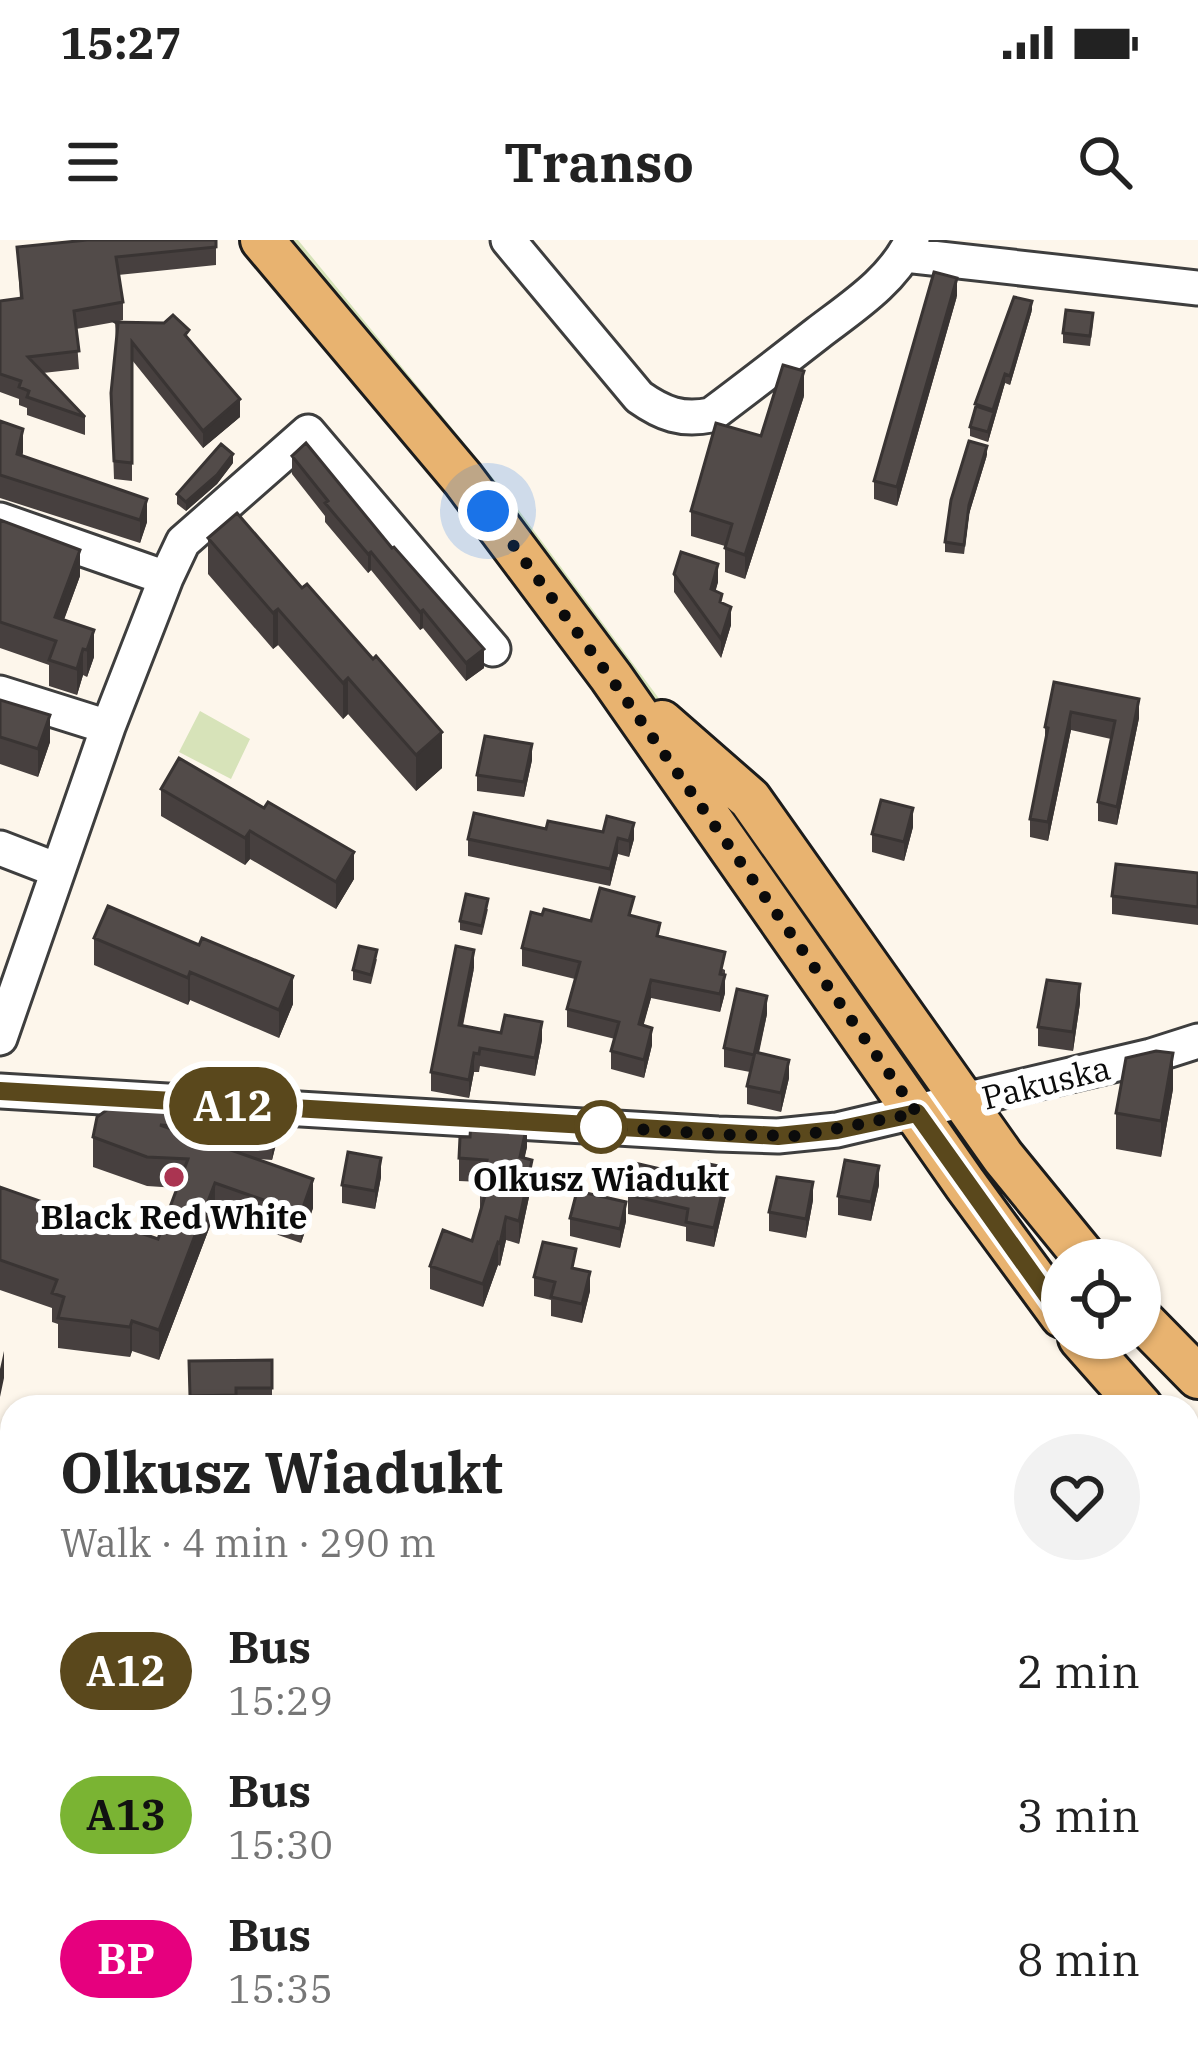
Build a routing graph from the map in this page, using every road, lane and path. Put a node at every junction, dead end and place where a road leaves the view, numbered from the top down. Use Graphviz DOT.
graph roads {
  1 [pos="262,240"];
  2 [pos="508,240"];
  3 [pos="908,248"];
  4 [pos="1198,289"];
  5 [pos="0,520"];
  6 [pos="166,578"];
  7 [pos="493,649"];
  8 [pos="610,677"];
  9 [pos="0,693"];
  10 [pos="108,727"];
  11 [pos="0,848"];
  12 [pos="57,870"];
  13 [pos="0,1038"];
  14 [pos="1198,1041"];
  15 [pos="0,1091"];
  16 [pos="964,1102"];
  17 [pos="917,1113"];
  18 [pos="1070,1239"];
  19 [pos="1041,1287"];
  20 [pos="1161,1339"];
  21 [pos="1098,1359"];
  22 [pos="1189,1368"];
  23 [pos="1128,1393"];
  1 -- 8 [label="main road"];
  2 -- 3 [label="street"];
  3 -- 4 [label="street"];
  5 -- 6 [label="street"];
  6 -- 7 [label="street"];
  6 -- 10 [label="street"];
  8 -- 16 [label="main road"];
  8 -- 17 [label="main road"];
  9 -- 10 [label="street"];
  10 -- 12 [label="street"];
  11 -- 12 [label="street"];
  12 -- 13 [label="street"];
  14 -- 16 [label="street, Pakuska"];
  15 -- 17 [label="street, Pakuska"];
  16 -- 17 [label="street, Pakuska"];
  16 -- 18 [label="main road"];
  17 -- 19 [label="main road"];
  20 -- 22 [label="main road"];
  21 -- 23 [label="main road"];
}
